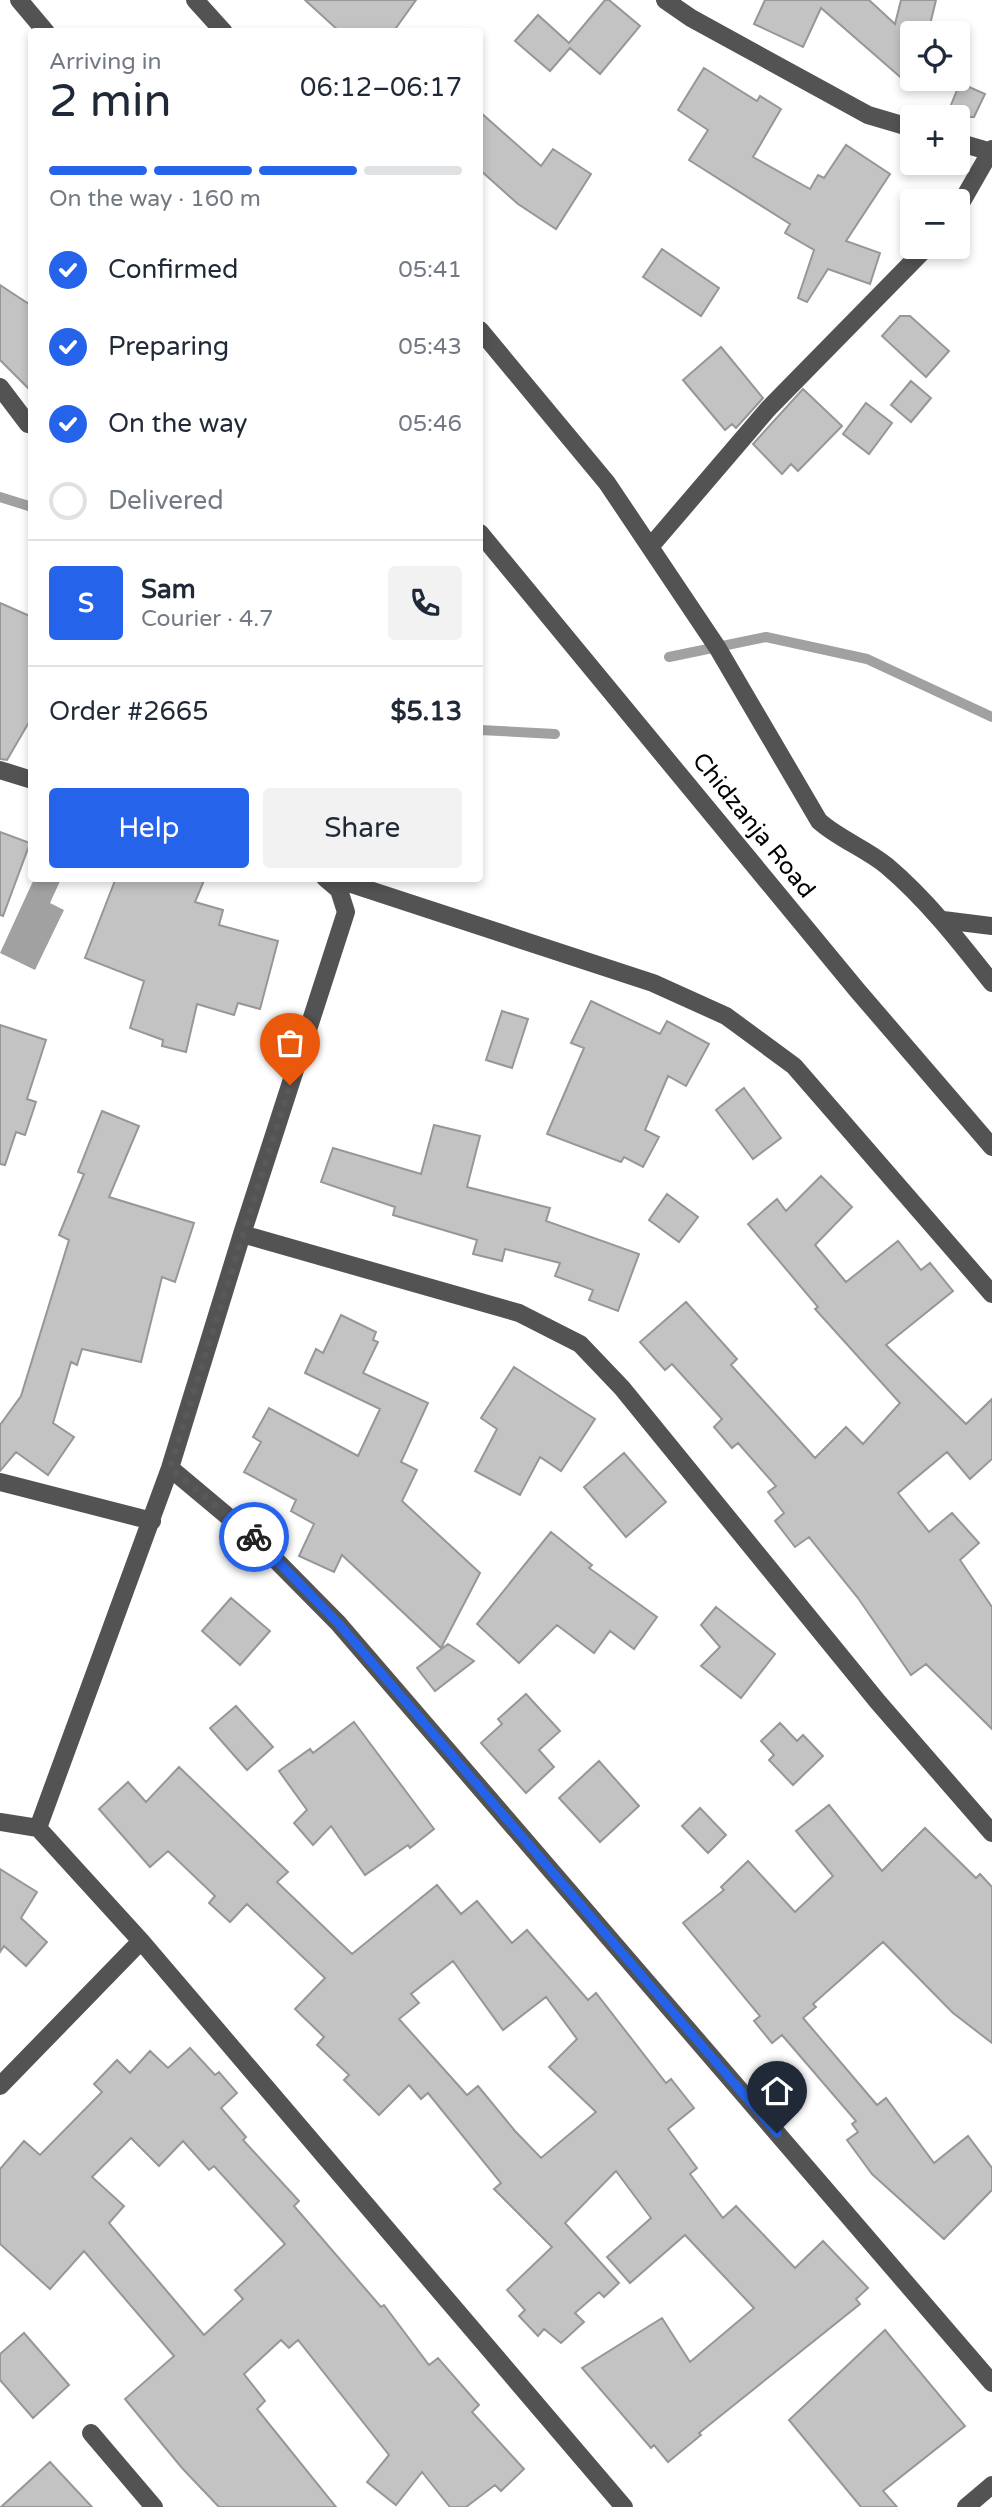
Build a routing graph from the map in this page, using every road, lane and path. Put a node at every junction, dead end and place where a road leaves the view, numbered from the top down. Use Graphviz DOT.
graph roads {
  1 [pos="19,0"];
  2 [pos="195,0"];
  3 [pos="665,0"];
  4 [pos="43,28"];
  5 [pos="220,28"];
  6 [pos="900,124"];
  7 [pos="970,145"];
  8 [pos="992,151"];
  9 [pos="969,189"];
  10 [pos="915,259"];
  11 [pos="483,334"];
  12 [pos="0,387"];
  13 [pos="28,424"];
  14 [pos="483,537"];
  15 [pos="650,547"];
  16 [pos="0,770"];
  17 [pos="28,779"];
  18 [pos="330,882"];
  19 [pos="345,882"];
  20 [pos="943,920"];
  21 [pos="992,926"];
  22 [pos="992,983"];
  23 [pos="992,1147"];
  24 [pos="242,1234"];
  25 [pos="992,1294"];
  26 [pos="170,1468"];
  27 [pos="0,1482"];
  28 [pos="152,1521"];
  29 [pos="0,1822"];
  30 [pos="38,1828"];
  31 [pos="992,1833"];
  32 [pos="141,1941"];
  33 [pos="0,2085"];
  34 [pos="992,2383"];
  35 [pos="92,2433"];
  36 [pos="992,2485"];
  37 [pos="154,2507"];
  38 [pos="624,2507"];
  39 [pos="966,2507"];
  1 -- 4 [label="street"];
  2 -- 5 [label="street"];
  3 -- 6 [label="street"];
  7 -- 8 [label="street"];
  8 -- 9 [label="street"];
  10 -- 15 [label="street"];
  11 -- 15 [label="street"];
  12 -- 13 [label="street"];
  14 -- 23 [label="street, Chidzanja Road"];
  15 -- 20 [label="street"];
  16 -- 17 [label="street"];
  18 -- 24 [label="street"];
  19 -- 25 [label="street"];
  20 -- 21 [label="street"];
  20 -- 22 [label="street"];
  24 -- 26 [label="street"];
  24 -- 31 [label="street"];
  26 -- 28 [label="street"];
  26 -- 34 [label="street"];
  27 -- 28 [label="street"];
  28 -- 30 [label="street"];
  29 -- 30 [label="street"];
  30 -- 32 [label="street"];
  32 -- 33 [label="street"];
  32 -- 38 [label="street"];
  35 -- 37 [label="street"];
  36 -- 39 [label="street"];
}
